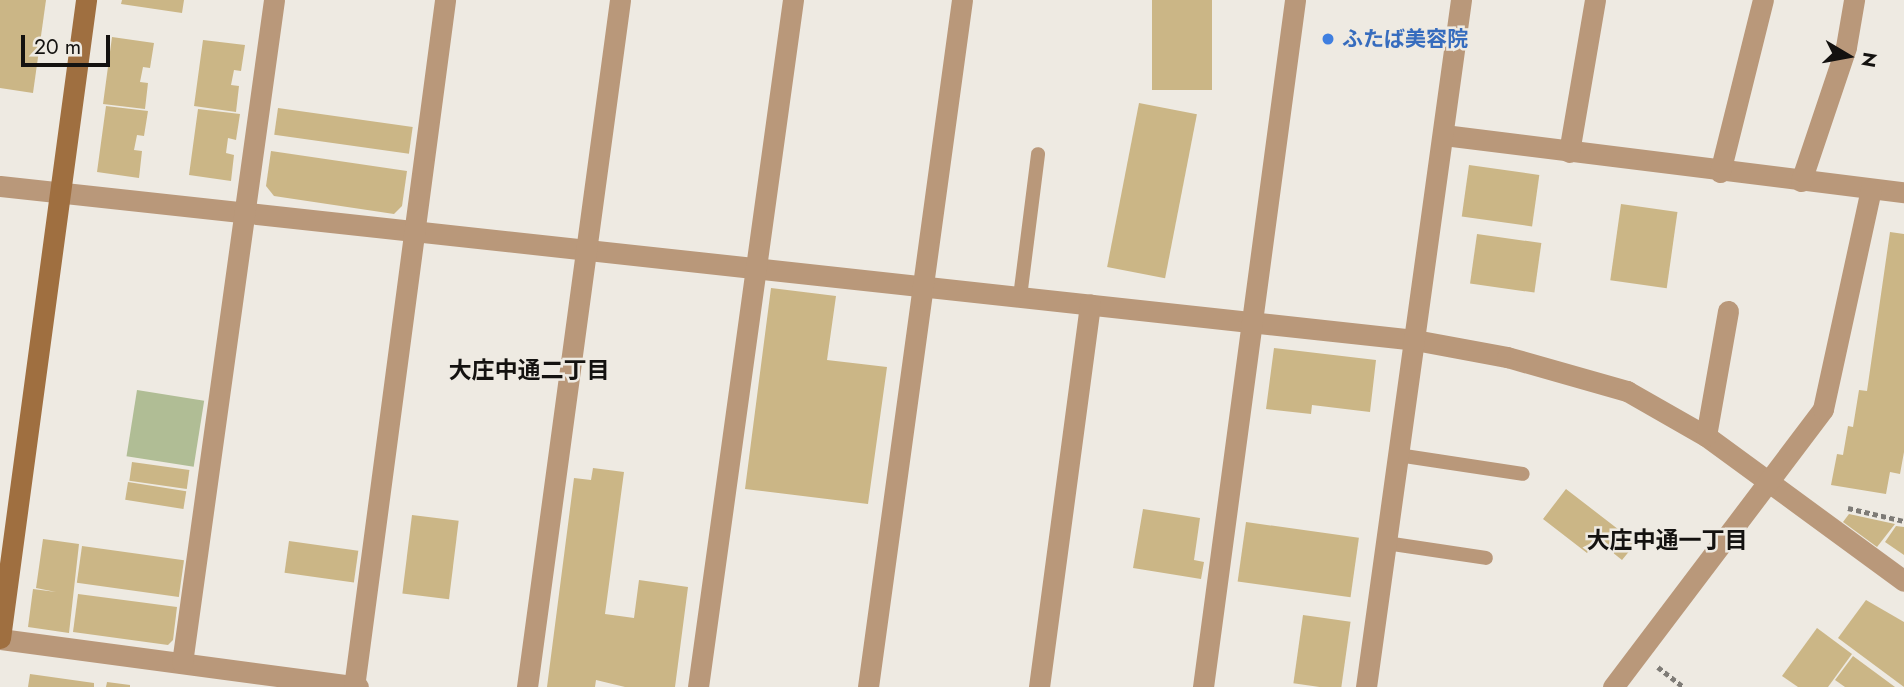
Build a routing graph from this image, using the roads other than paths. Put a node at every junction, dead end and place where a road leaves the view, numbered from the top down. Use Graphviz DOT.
graph roads {
  1 [pos="86,0"];
  2 [pos="274,0"];
  3 [pos="445,0"];
  4 [pos="620,0"];
  5 [pos="793,0"];
  6 [pos="962,0"];
  7 [pos="1295,0"];
  8 [pos="1461,0"];
  9 [pos="1595,0"];
  10 [pos="1763,0"];
  11 [pos="1854,0"];
  12 [pos="1444,135"];
  13 [pos="1569,152"];
  14 [pos="1038,154"];
  15 [pos="1720,172"];
  16 [pos="1801,181"];
  17 [pos="0,186"];
  18 [pos="1871,188"];
  19 [pos="1904,192"];
  20 [pos="60,193"];
  21 [pos="244,213"];
  22 [pos="414,231"];
  23 [pos="585,250"];
  24 [pos="759,269"];
  25 [pos="923,286"];
  26 [pos="1020,297"];
  27 [pos="1090,304"];
  28 [pos="1728,311"];
  29 [pos="1251,321"];
  30 [pos="1415,340"];
  31 [pos="1706,436"];
  32 [pos="1398,456"];
  33 [pos="1524,474"];
  34 [pos="1771,480"];
  35 [pos="1386,543"];
  36 [pos="1486,558"];
  37 [pos="1904,581"];
  38 [pos="0,638"];
  39 [pos="182,663"];
  40 [pos="204,677"];
  41 [pos="355,687"];
  42 [pos="527,687"];
  43 [pos="698,687"];
  44 [pos="868,687"];
  45 [pos="1039,687"];
  46 [pos="1203,687"];
  47 [pos="1366,687"];
  48 [pos="1613,687"];
  1 -- 20 [label="street"];
  2 -- 21 [label="street"];
  3 -- 22 [label="street"];
  4 -- 23 [label="street"];
  5 -- 24 [label="street"];
  6 -- 25 [label="street"];
  7 -- 29 [label="street"];
  8 -- 12 [label="street"];
  9 -- 13 [label="street"];
  10 -- 15 [label="street"];
  11 -- 16 [label="street"];
  12 -- 13 [label="street"];
  12 -- 30 [label="street"];
  13 -- 15 [label="street"];
  14 -- 26 [label="lane"];
  15 -- 16 [label="street"];
  16 -- 18 [label="street"];
  17 -- 20 [label="street"];
  18 -- 19 [label="street"];
  18 -- 34 [label="street"];
  20 -- 21 [label="street"];
  20 -- 38 [label="street"];
  21 -- 22 [label="street"];
  21 -- 39 [label="street"];
  22 -- 23 [label="street"];
  22 -- 41 [label="street"];
  23 -- 24 [label="street"];
  23 -- 42 [label="street"];
  24 -- 25 [label="street"];
  24 -- 43 [label="street"];
  25 -- 26 [label="street"];
  25 -- 44 [label="street"];
  26 -- 27 [label="street"];
  27 -- 29 [label="street"];
  27 -- 45 [label="street"];
  28 -- 31 [label="street"];
  29 -- 30 [label="street"];
  29 -- 46 [label="street"];
  30 -- 31 [label="street"];
  30 -- 32 [label="street"];
  31 -- 34 [label="street"];
  32 -- 33 [label="lane"];
  32 -- 35 [label="street"];
  34 -- 37 [label="street"];
  34 -- 48 [label="street"];
  35 -- 36 [label="lane"];
  35 -- 47 [label="street"];
  38 -- 39 [label="street"];
  39 -- 40 [label="street"];
  40 -- 41 [label="street"];
}
